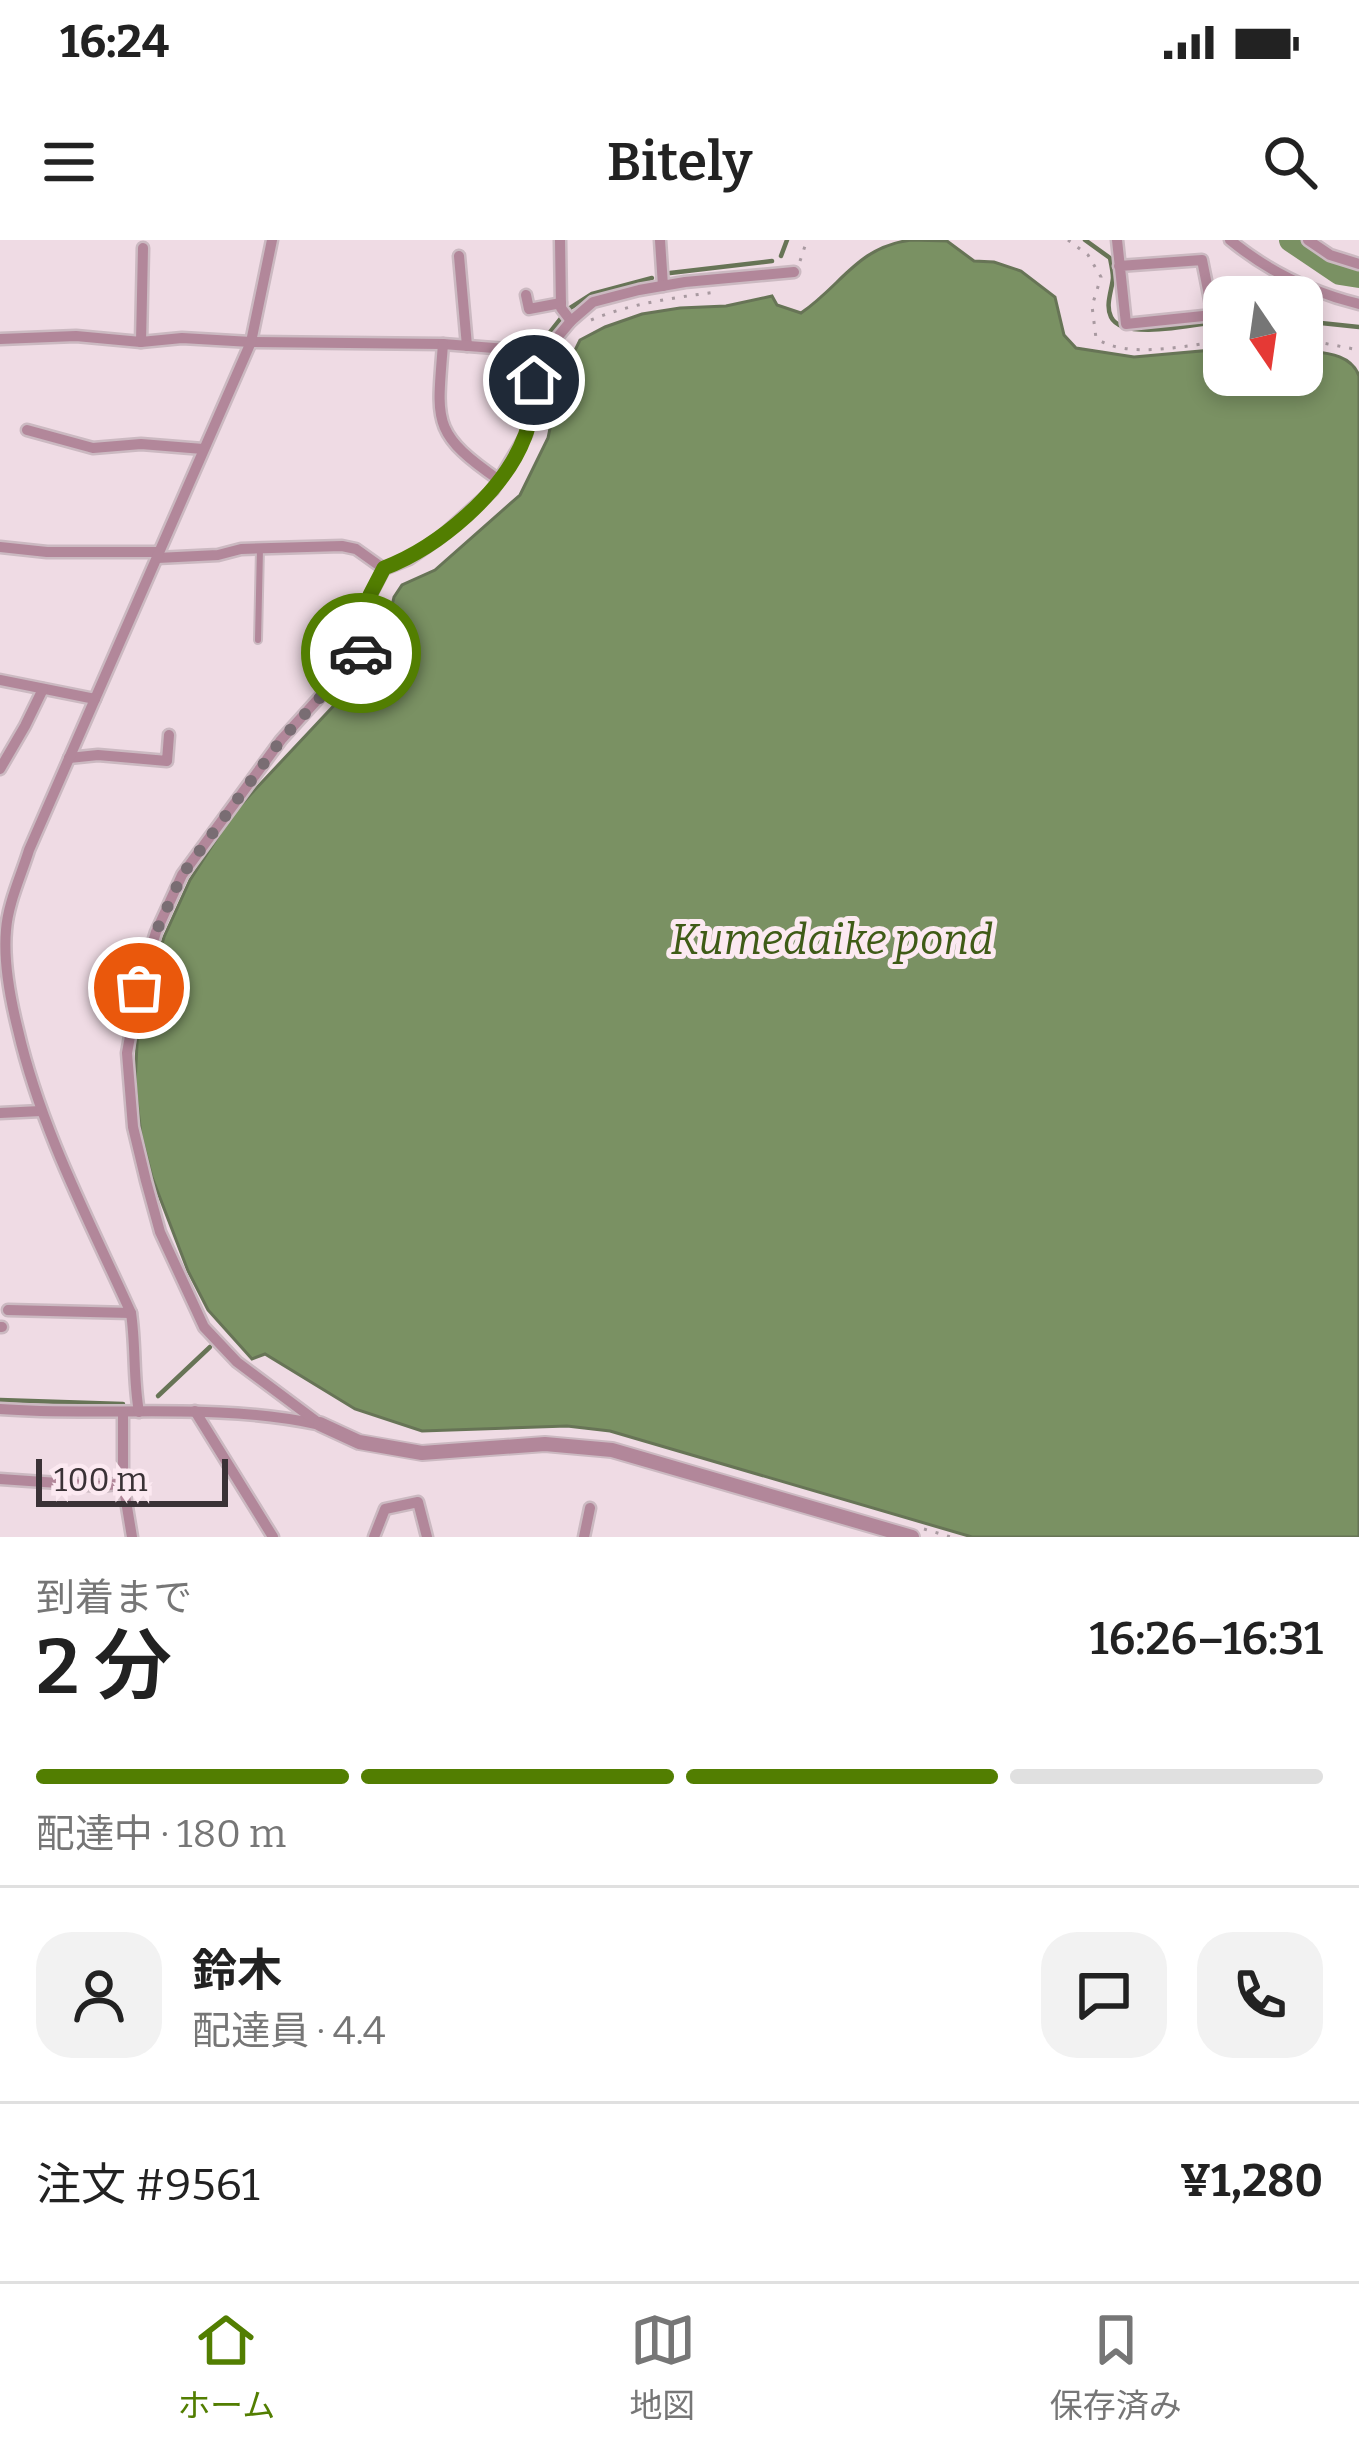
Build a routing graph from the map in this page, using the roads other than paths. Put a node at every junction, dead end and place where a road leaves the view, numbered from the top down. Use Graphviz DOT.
graph roads {
  1 [pos="272,240"];
  2 [pos="560,240"];
  3 [pos="660,240"];
  4 [pos="1117,240"];
  5 [pos="1230,240"];
  6 [pos="1308,240"];
  7 [pos="143,248"];
  8 [pos="459,256"];
  9 [pos="1359,264"];
  10 [pos="1119,266"];
  11 [pos="794,272"];
  12 [pos="663,286"];
  13 [pos="526,295"];
  14 [pos="561,303"];
  15 [pos="1359,304"];
  16 [pos="571,321"];
  17 [pos="0,339"];
  18 [pos="141,341"];
  19 [pos="251,342"];
  20 [pos="443,344"];
  21 [pos="467,346"];
  22 [pos="544,352"];
  23 [pos="27,430"];
  24 [pos="203,449"];
  25 [pos="500,480"];
  26 [pos="0,547"];
  27 [pos="260,548"];
  28 [pos="158,555"];
  29 [pos="384,568"];
  30 [pos="258,640"];
  31 [pos="0,680"];
  32 [pos="43,689"];
  33 [pos="95,699"];
  34 [pos="169,736"];
  35 [pos="69,758"];
  36 [pos="0,769"];
  37 [pos="41,1112"];
  38 [pos="0,1113"];
  39 [pos="8,1310"];
  40 [pos="131,1313"];
  41 [pos="0,1408"];
  42 [pos="195,1411"];
  43 [pos="123,1412"];
  44 [pos="139,1412"];
  45 [pos="320,1424"];
  46 [pos="0,1479"];
  47 [pos="123,1483"];
  48 [pos="590,1508"];
  49 [pos="132,1537"];
  50 [pos="273,1537"];
  51 [pos="374,1537"];
  52 [pos="427,1537"];
  53 [pos="584,1537"];
  54 [pos="912,1537"];
  1 -- 19 [label="street"];
  2 -- 14 [label="street"];
  3 -- 12 [label="street"];
  4 -- 10 [label="street"];
  5 -- 15 [label="street"];
  6 -- 9 [label="street"];
  7 -- 18 [label="street"];
  8 -- 21 [label="street"];
  10 -- 10 [label="street"];
  11 -- 12 [label="street"];
  12 -- 16 [label="street"];
  13 -- 14 [label="street"];
  14 -- 16 [label="street"];
  16 -- 22 [label="street"];
  17 -- 18 [label="street"];
  18 -- 19 [label="street"];
  19 -- 20 [label="street"];
  19 -- 24 [label="street"];
  20 -- 21 [label="street"];
  20 -- 25 [label="street"];
  21 -- 22 [label="street"];
  22 -- 25 [label="street"];
  23 -- 24 [label="street"];
  24 -- 28 [label="street"];
  25 -- 29 [label="street"];
  26 -- 28 [label="street"];
  27 -- 28 [label="street"];
  27 -- 29 [label="street"];
  27 -- 30 [label="lane"];
  28 -- 33 [label="street"];
  29 -- 45 [label="street"];
  31 -- 32 [label="street"];
  32 -- 33 [label="street"];
  32 -- 36 [label="street"];
  33 -- 35 [label="street"];
  34 -- 35 [label="street"];
  35 -- 37 [label="street"];
  37 -- 38 [label="street"];
  37 -- 40 [label="street"];
  39 -- 40 [label="street"];
  40 -- 44 [label="street"];
  41 -- 43 [label="street"];
  42 -- 44 [label="street"];
  42 -- 45 [label="street"];
  42 -- 50 [label="street"];
  43 -- 44 [label="street"];
  43 -- 47 [label="street"];
  45 -- 54 [label="street"];
  46 -- 47 [label="street"];
  47 -- 49 [label="street"];
  48 -- 53 [label="street"];
  51 -- 52 [label="street"];
}
